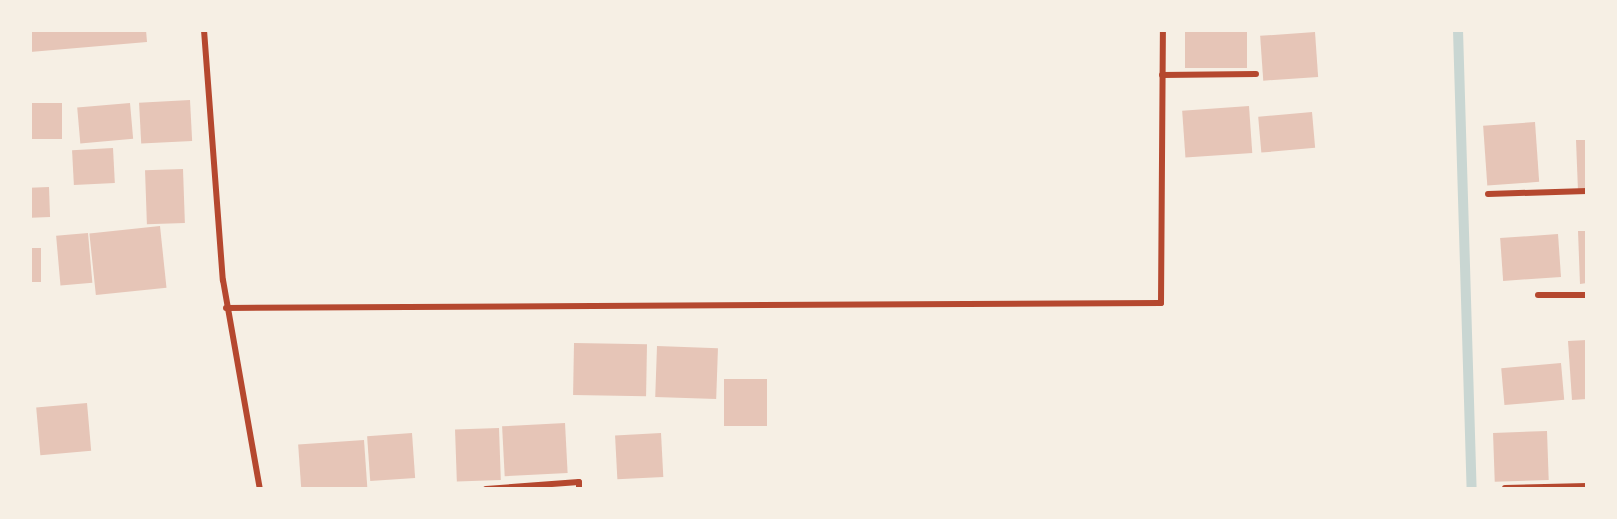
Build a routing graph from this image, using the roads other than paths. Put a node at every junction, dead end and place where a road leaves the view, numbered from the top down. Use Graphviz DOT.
graph roads {
  1 [pos="204,30"];
  2 [pos="1163,30"];
  3 [pos="1256,74"];
  4 [pos="1162,75"];
  5 [pos="1587,191"];
  6 [pos="1488,194"];
  7 [pos="1587,295"];
  8 [pos="1538,296"];
  9 [pos="226,308"];
  10 [pos="1587,486"];
  11 [pos="1504,488"];
  12 [pos="260,489"];
  13 [pos="486,489"];
  14 [pos="579,489"];
  1 -- 9 [label="street"];
  2 -- 4 [label="street"];
  3 -- 4 [label="street"];
  4 -- 9 [label="street"];
  5 -- 6 [label="street"];
  7 -- 8 [label="street"];
  9 -- 12 [label="street"];
  10 -- 11 [label="street"];
  13 -- 14 [label="street"];
}
